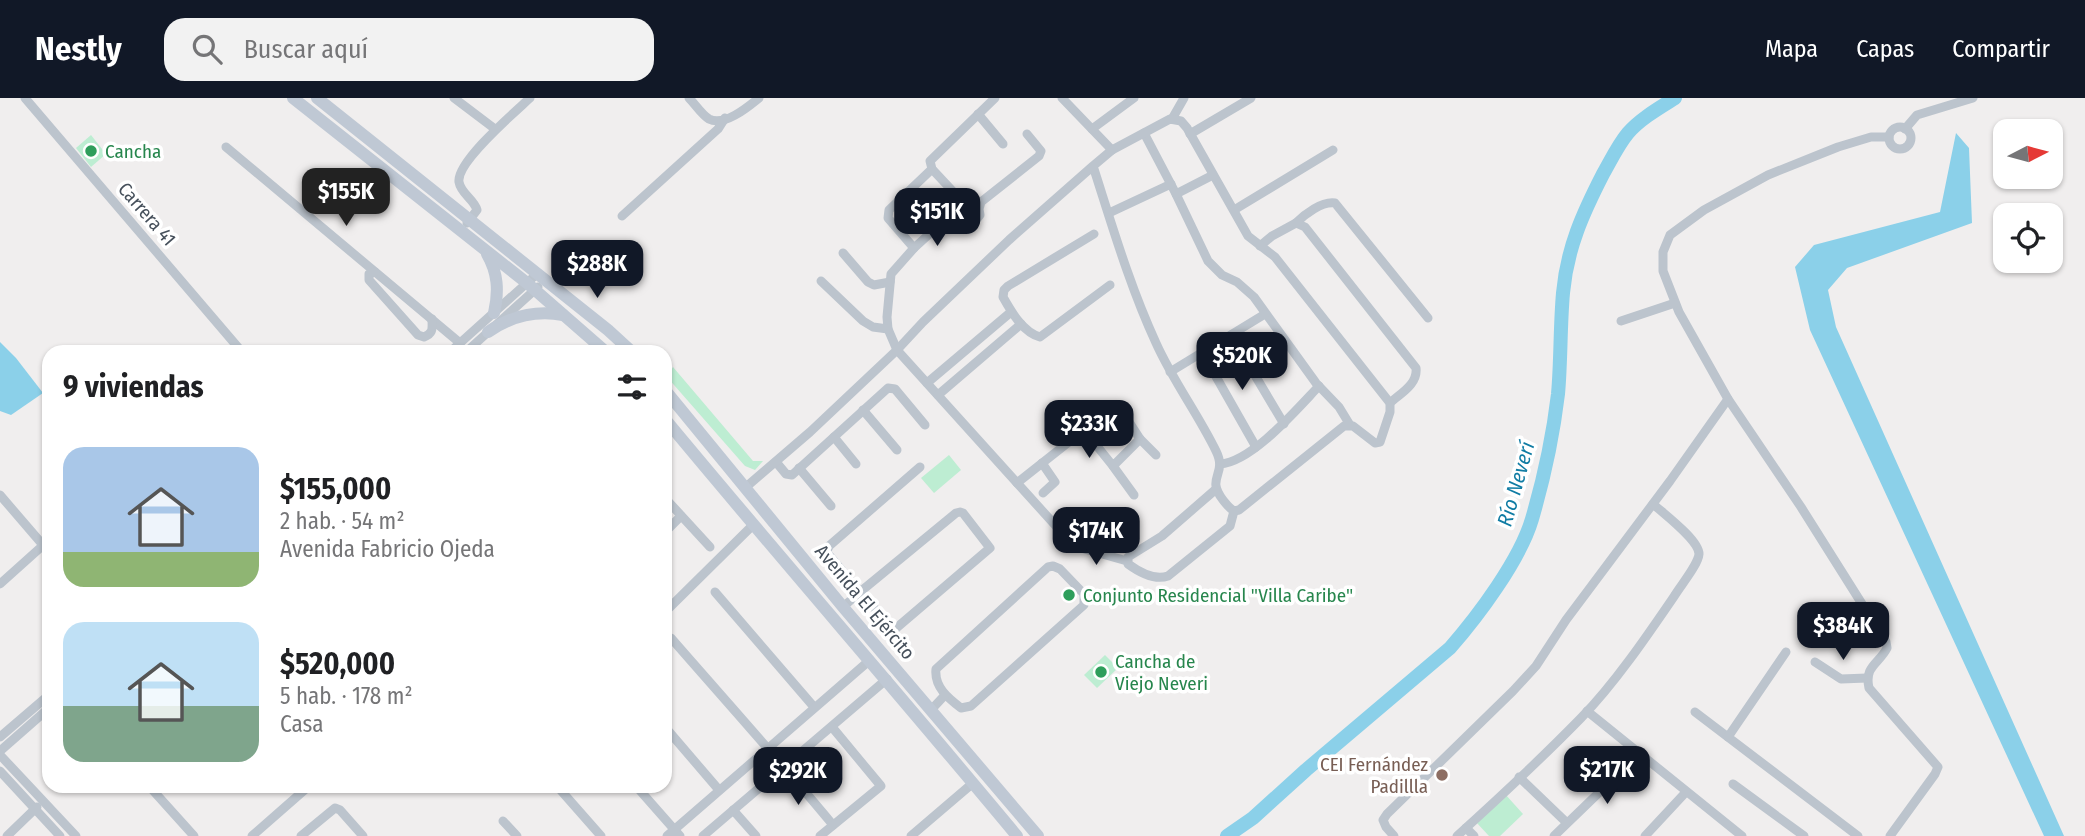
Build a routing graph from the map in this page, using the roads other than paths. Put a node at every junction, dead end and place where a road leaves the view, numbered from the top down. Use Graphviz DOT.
graph roads {
  1 [pos="25,98"];
  2 [pos="293,98"];
  3 [pos="317,98"];
  4 [pos="454,98"];
  5 [pos="530,98"];
  6 [pos="690,98"];
  7 [pos="759,98"];
  8 [pos="995,98"];
  9 [pos="1062,98"];
  10 [pos="1134,98"];
  11 [pos="1184,98"];
  12 [pos="1251,98"];
  13 [pos="1973,98"];
  14 [pos="978,114"];
  15 [pos="725,118"];
  16 [pos="1172,119"];
  17 [pos="495,129"];
  18 [pos="1092,129"];
  19 [pos="1905,129"];
  20 [pos="1144,133"];
  21 [pos="1027,134"];
  22 [pos="1190,134"];
  23 [pos="1889,137"];
  24 [pos="1003,144"];
  25 [pos="226,147"];
  26 [pos="1112,150"];
  27 [pos="1333,150"];
  28 [pos="1093,166"];
  29 [pos="932,169"];
  30 [pos="1213,175"];
  31 [pos="1171,184"];
  32 [pos="1176,194"];
  33 [pos="904,196"];
  34 [pos="1234,210"];
  35 [pos="956,211"];
  36 [pos="1109,213"];
  37 [pos="622,216"];
  38 [pos="470,219"];
  39 [pos="1296,223"];
  40 [pos="935,230"];
  41 [pos="462,231"];
  42 [pos="1094,234"];
  43 [pos="1260,246"];
  44 [pos="914,248"];
  45 [pos="485,250"];
  46 [pos="843,253"];
  47 [pos="375,272"];
  48 [pos="542,277"];
  49 [pos="821,281"];
  50 [pos="890,282"];
  51 [pos="1110,285"];
  52 [pos="531,287"];
  53 [pos="563,294"];
  54 [pos="1675,303"];
  55 [pos="551,304"];
  56 [pos="1011,312"];
  57 [pos="494,313"];
  58 [pos="1265,314"];
  59 [pos="564,315"];
  60 [pos="1428,318"];
  61 [pos="432,319"];
  62 [pos="1621,321"];
  63 [pos="1021,324"];
  64 [pos="888,329"];
  65 [pos="488,332"];
  66 [pos="1231,334"];
  67 [pos="460,343"];
  68 [pos="236,345"];
  69 [pos="474,345"];
  70 [pos="598,345"];
  71 [pos="624,345"];
  72 [pos="897,350"];
  73 [pos="1202,352"];
  74 [pos="1170,372"];
  75 [pos="927,383"];
  76 [pos="1319,386"];
  77 [pos="938,395"];
  78 [pos="672,398"];
  79 [pos="1728,399"];
  80 [pos="1390,403"];
  81 [pos="1118,405"];
  82 [pos="863,410"];
  83 [pos="1284,424"];
  84 [pos="925,425"];
  85 [pos="1350,425"];
  86 [pos="672,427"];
  87 [pos="834,437"];
  88 [pos="1140,439"];
  89 [pos="1256,447"];
  90 [pos="897,450"];
  91 [pos="1156,455"];
  92 [pos="776,462"];
  93 [pos="1042,463"];
  94 [pos="856,464"];
  95 [pos="1220,464"];
  96 [pos="1113,466"];
  97 [pos="920,467"];
  98 [pos="799,468"];
  99 [pos="1017,483"];
  100 [pos="746,487"];
  101 [pos="1215,490"];
  102 [pos="1043,493"];
  103 [pos="0,495"];
  104 [pos="1133,495"];
  105 [pos="1653,504"];
  106 [pos="672,506"];
  107 [pos="831,506"];
  108 [pos="1234,511"];
  109 [pos="681,516"];
  110 [pos="672,525"];
  111 [pos="753,525"];
  112 [pos="42,541"];
  113 [pos="710,547"];
  114 [pos="42,550"];
  115 [pos="1127,561"];
  116 [pos="0,584"];
  117 [pos="715,592"];
  118 [pos="860,593"];
  119 [pos="672,605"];
  120 [pos="843,607"];
  121 [pos="672,639"];
  122 [pos="1786,652"];
  123 [pos="870,660"];
  124 [pos="1815,662"];
  125 [pos="1867,678"];
  126 [pos="887,679"];
  127 [pos="945,695"];
  128 [pos="42,701"];
  129 [pos="814,707"];
  130 [pos="931,710"];
  131 [pos="1587,712"];
  132 [pos="1695,712"];
  133 [pos="42,714"];
  134 [pos="832,727"];
  135 [pos="672,735"];
  136 [pos="0,737"];
  137 [pos="1728,737"];
  138 [pos="767,749"];
  139 [pos="0,753"];
  140 [pos="1639,754"];
  141 [pos="785,767"];
  142 [pos="0,771"];
  143 [pos="1519,777"];
  144 [pos="973,783"];
  145 [pos="1733,784"];
  146 [pos="719,790"];
  147 [pos="1686,792"];
  148 [pos="155,793"];
  149 [pos="301,793"];
  150 [pos="563,793"];
  151 [pos="642,793"];
  152 [pos="44,802"];
  153 [pos="35,809"];
  154 [pos="733,810"];
  155 [pos="503,821"];
  156 [pos="1567,823"];
  157 [pos="833,825"];
  158 [pos="1466,828"];
  159 [pos="674,834"];
  160 [pos="7,836"];
  161 [pos="60,836"];
  162 [pos="76,836"];
  163 [pos="194,836"];
  164 [pos="253,836"];
  165 [pos="301,836"];
  166 [pos="363,836"];
  167 [pos="516,836"];
  168 [pos="601,836"];
  169 [pos="703,836"];
  170 [pos="756,836"];
  171 [pos="820,836"];
  172 [pos="911,836"];
  173 [pos="1017,836"];
  174 [pos="1038,836"];
  175 [pos="1394,836"];
  176 [pos="1457,836"];
  177 [pos="1474,836"];
  178 [pos="1554,836"];
  179 [pos="1645,836"];
  180 [pos="1742,836"];
  181 [pos="1804,836"];
  182 [pos="1858,836"];
  183 [pos="1890,836"];
  1 -- 68 [label="street, Carrera 41"];
  2 -- 41 [label="street"];
  3 -- 38 [label="street"];
  4 -- 17 [label="street"];
  5 -- 17 [label="street"];
  6 -- 15 [label="street"];
  7 -- 15 [label="street"];
  8 -- 14 [label="street"];
  9 -- 18 [label="street"];
  10 -- 18 [label="street"];
  11 -- 16 [label="street"];
  12 -- 22 [label="street"];
  13 -- 19 [label="street"];
  14 -- 24 [label="street"];
  14 -- 29 [label="street"];
  15 -- 37 [label="street"];
  16 -- 20 [label="street"];
  16 -- 22 [label="street"];
  17 -- 38 [label="street"];
  18 -- 26 [label="street"];
  19 -- 23 [label="street"];
  19 -- 23 [label="street"];
  20 -- 26 [label="street"];
  20 -- 31 [label="street"];
  21 -- 35 [label="street"];
  22 -- 30 [label="street"];
  23 -- 54 [label="street"];
  25 -- 47 [label="street"];
  26 -- 28 [label="street"];
  27 -- 34 [label="street"];
  28 -- 36 [label="street"];
  28 -- 72 [label="street"];
  29 -- 33 [label="street"];
  29 -- 35 [label="street"];
  30 -- 32 [label="street"];
  30 -- 34 [label="street"];
  31 -- 32 [label="street"];
  31 -- 36 [label="street"];
  32 -- 58 [label="street"];
  33 -- 40 [label="street"];
  33 -- 44 [label="street"];
  34 -- 43 [label="street"];
  35 -- 40 [label="street"];
  36 -- 74 [label="street"];
  38 -- 41 [label="street"];
  38 -- 48 [label="street"];
  39 -- 43 [label="street"];
  39 -- 60 [label="street"];
  39 -- 80 [label="street"];
  40 -- 44 [label="street"];
  41 -- 45 [label="street"];
  42 -- 56 [label="street"];
  43 -- 80 [label="street"];
  44 -- 50 [label="street"];
  45 -- 52 [label="street"];
  45 -- 57 [label="street"];
  46 -- 50 [label="street"];
  47 -- 61 [label="street"];
  47 -- 61 [label="street"];
  48 -- 52 [label="street"];
  48 -- 53 [label="street"];
  49 -- 64 [label="street"];
  50 -- 64 [label="street"];
  51 -- 63 [label="street"];
  52 -- 55 [label="street"];
  52 -- 57 [label="street"];
  52 -- 65 [label="street"];
  53 -- 55 [label="street"];
  53 -- 71 [label="street"];
  54 -- 62 [label="street"];
  54 -- 79 [label="street"];
  55 -- 59 [label="street"];
  56 -- 63 [label="street"];
  56 -- 75 [label="street"];
  57 -- 67 [label="street"];
  58 -- 66 [label="street"];
  58 -- 76 [label="street"];
  59 -- 65 [label="street"];
  59 -- 70 [label="street"];
  61 -- 67 [label="street"];
  63 -- 77 [label="street"];
  64 -- 72 [label="street"];
  65 -- 69 [label="street"];
  66 -- 73 [label="street"];
  66 -- 83 [label="street"];
  72 -- 75 [label="street"];
  72 -- 92 [label="street"];
  73 -- 74 [label="street"];
  73 -- 89 [label="street"];
  74 -- 95 [label="street"];
  75 -- 77 [label="street"];
  76 -- 83 [label="street"];
  76 -- 85 [label="street"];
  77 -- 99 [label="street"];
  78 -- 100 [label="street, Avenida El Ejército"];
  79 -- 105 [label="street"];
  79 -- 125 [label="street"];
  80 -- 85 [label="street"];
  81 -- 88 [label="street"];
  82 -- 84 [label="street"];
  82 -- 87 [label="street"];
  82 -- 90 [label="street"];
  83 -- 89 [label="street"];
  85 -- 108 [label="street"];
  86 -- 111 [label="street, Avenida El Ejército"];
  87 -- 94 [label="street"];
  87 -- 98 [label="street"];
  88 -- 91 [label="street"];
  88 -- 96 [label="street"];
  89 -- 95 [label="street"];
  92 -- 98 [label="street"];
  92 -- 100 [label="street"];
  93 -- 96 [label="street"];
  93 -- 99 [label="street"];
  93 -- 102 [label="street"];
  95 -- 101 [label="street"];
  96 -- 104 [label="street"];
  97 -- 118 [label="street"];
  98 -- 107 [label="street"];
  99 -- 115 [label="street"];
  100 -- 120 [label="street, Avenida El Ejército"];
  101 -- 108 [label="street"];
  101 -- 115 [label="street"];
  103 -- 112 [label="street"];
  105 -- 131 [label="street"];
  105 -- 175 [label="street"];
  106 -- 109 [label="street"];
  108 -- 115 [label="street"];
  109 -- 110 [label="street"];
  109 -- 113 [label="street"];
  111 -- 119 [label="street"];
  111 -- 123 [label="street, Avenida El Ejército"];
  114 -- 116 [label="street"];
  117 -- 129 [label="street"];
  118 -- 118 [label="street"];
  118 -- 120 [label="street"];
  120 -- 130 [label="street, Avenida El Ejército"];
  121 -- 138 [label="street"];
  122 -- 137 [label="street"];
  123 -- 126 [label="street, Avenida El Ejército"];
  123 -- 129 [label="street"];
  124 -- 125 [label="street"];
  125 -- 183 [label="street"];
  126 -- 134 [label="street"];
  126 -- 144 [label="street, Avenida El Ejército"];
  127 -- 127 [label="street"];
  127 -- 130 [label="street"];
  128 -- 136 [label="street"];
  129 -- 138 [label="street"];
  130 -- 174 [label="street, Avenida El Ejército"];
  131 -- 140 [label="street"];
  131 -- 143 [label="street"];
  132 -- 137 [label="street"];
  133 -- 139 [label="street"];
  134 -- 141 [label="street"];
  134 -- 157 [label="street"];
  135 -- 146 [label="street"];
  137 -- 182 [label="street"];
  138 -- 141 [label="street"];
  138 -- 146 [label="street"];
  139 -- 152 [label="street"];
  140 -- 147 [label="street"];
  140 -- 156 [label="street"];
  141 -- 154 [label="street"];
  141 -- 157 [label="street"];
  142 -- 153 [label="street"];
  143 -- 156 [label="street"];
  143 -- 158 [label="street"];
  144 -- 172 [label="street"];
  144 -- 173 [label="street, Avenida El Ejército"];
  145 -- 181 [label="street"];
  146 -- 159 [label="street"];
  147 -- 179 [label="street"];
  147 -- 180 [label="street"];
  148 -- 163 [label="street"];
  149 -- 164 [label="street"];
  150 -- 168 [label="street"];
  151 -- 159 [label="street"];
  152 -- 153 [label="street"];
  152 -- 162 [label="street"];
  153 -- 160 [label="street"];
  153 -- 161 [label="street"];
  154 -- 169 [label="street"];
  154 -- 170 [label="street"];
  155 -- 167 [label="street"];
  156 -- 178 [label="street"];
  157 -- 171 [label="street"];
  158 -- 176 [label="street"];
  158 -- 177 [label="street"];
  165 -- 166 [label="street"];
}
